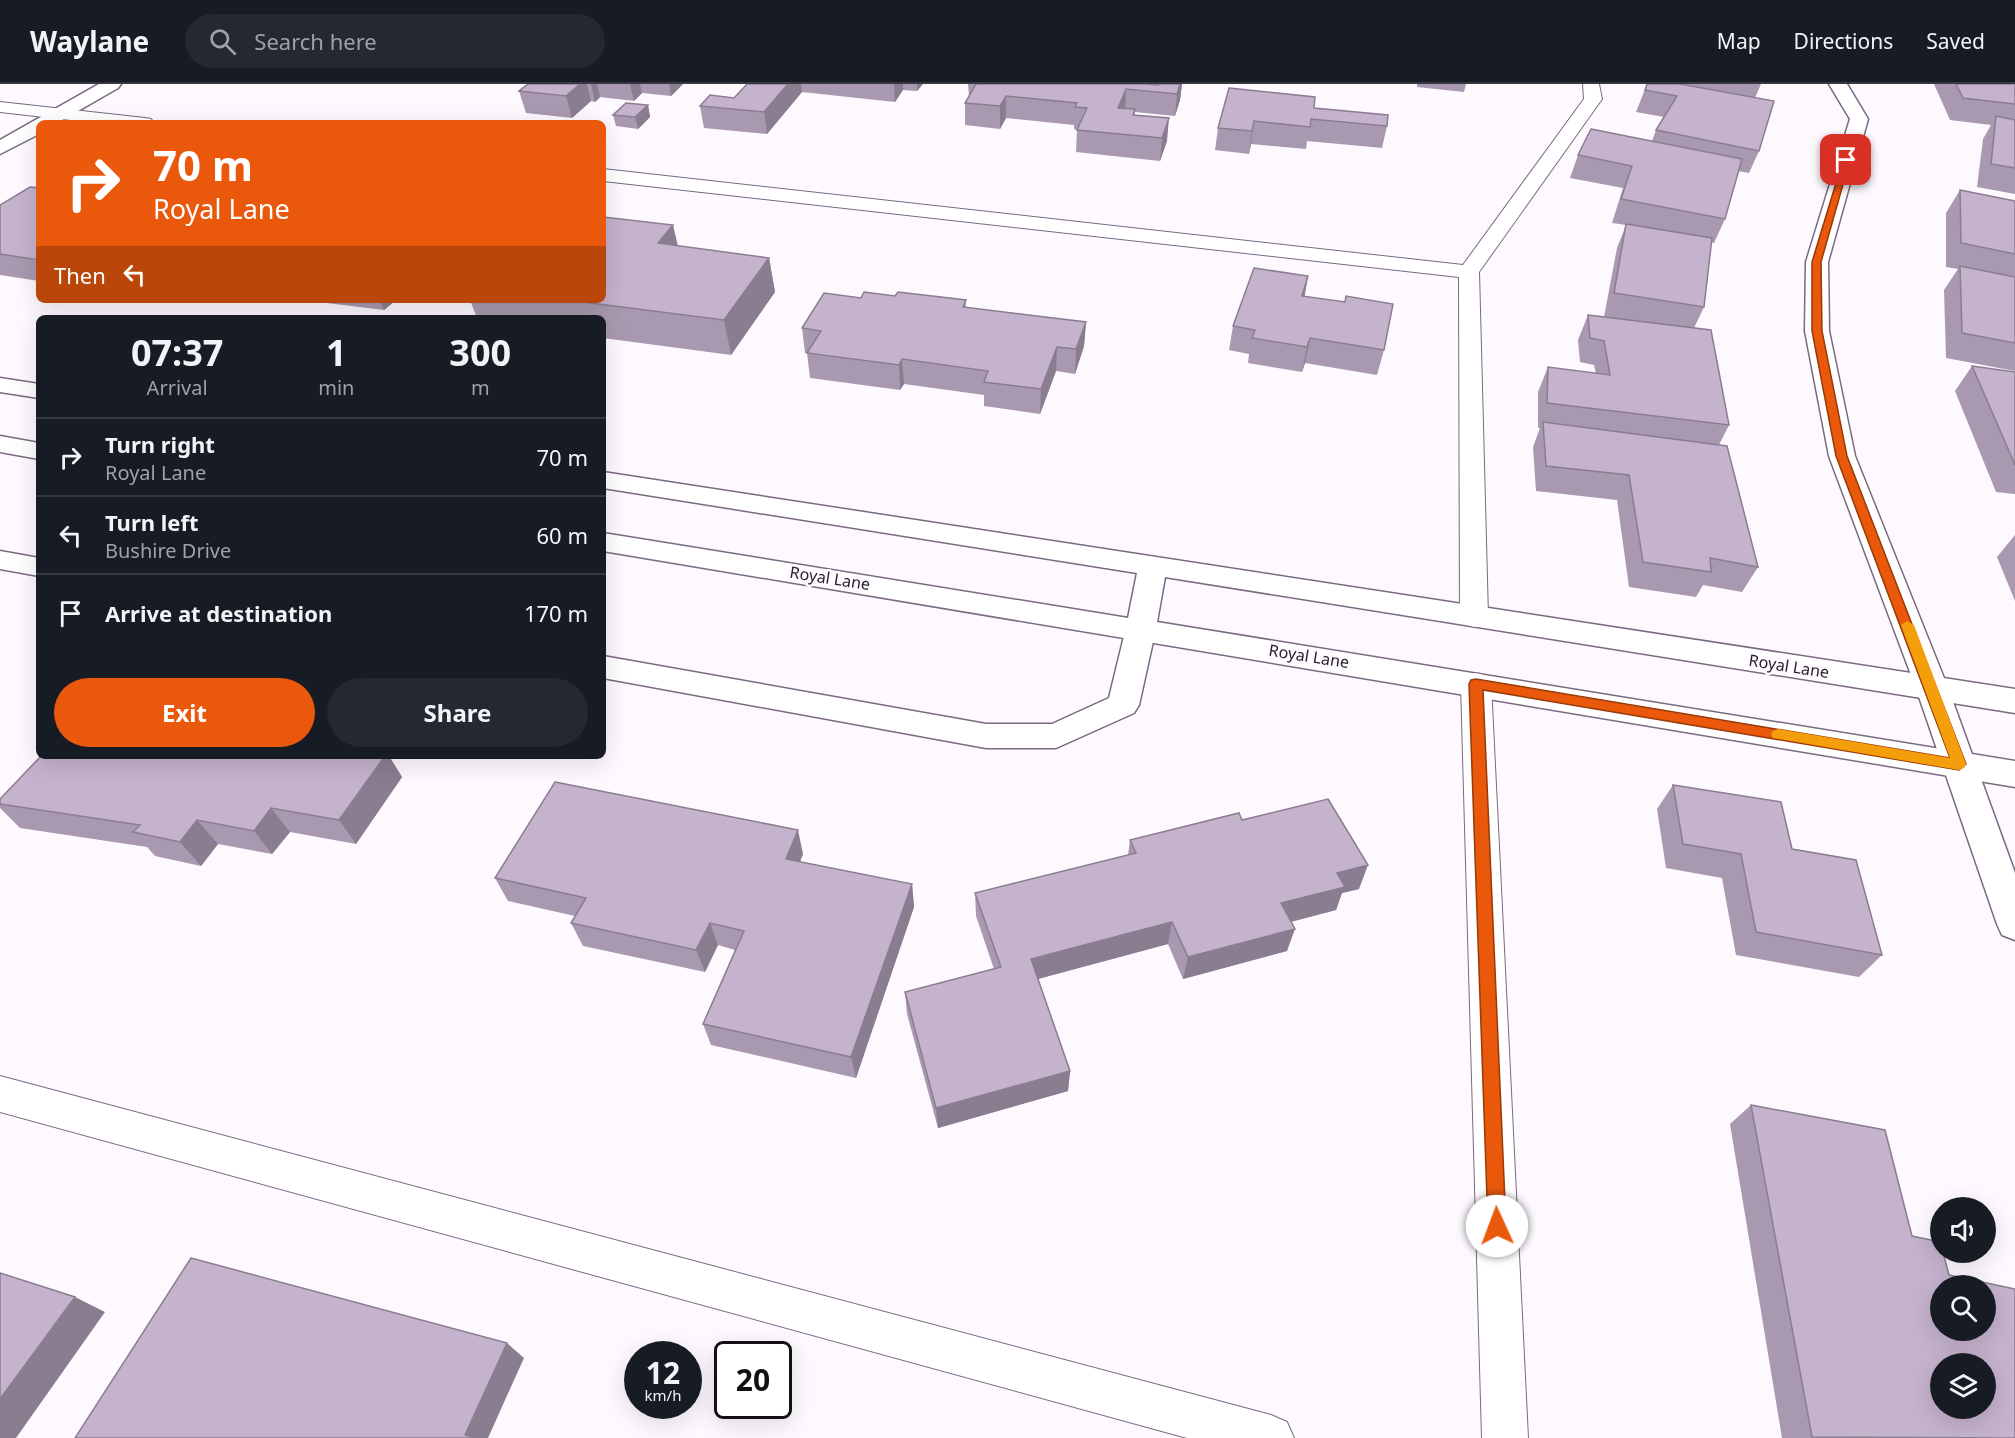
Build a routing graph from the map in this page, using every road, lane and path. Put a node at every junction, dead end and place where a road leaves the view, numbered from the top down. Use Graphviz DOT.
graph roads {
  1 [pos="112,84"];
  2 [pos="1591,84"];
  3 [pos="1838,84"];
  4 [pos="0,107"];
  5 [pos="61,114"];
  6 [pos="50,120"];
  7 [pos="117,120"];
  8 [pos="36,128"];
  9 [pos="0,148"];
  10 [pos="606,175"];
  11 [pos="1469,272"];
  12 [pos="0,385"];
  13 [pos="36,391"];
  14 [pos="0,444"];
  15 [pos="36,450"];
  16 [pos="606,480"];
  17 [pos="606,542"];
  18 [pos="0,560"];
  19 [pos="36,566"];
  20 [pos="1152,567"];
  21 [pos="1474,617"];
  22 [pos="1141,628"];
  23 [pos="606,669"];
  24 [pos="1476,684"];
  25 [pos="1932,688"];
  26 [pos="2015,700"];
  27 [pos="1959,764"];
  28 [pos="2015,774"];
  29 [pos="2015,924"];
  30 [pos="0,1094"];
  31 [pos="1271,1438"];
  32 [pos="1505,1438"];
  1 -- 5 [label="main road"];
  2 -- 11 [label="lane"];
  3 -- 25 [label="main road"];
  4 -- 5 [label="lane"];
  5 -- 6 [label="main road"];
  5 -- 7 [label="lane"];
  8 -- 9 [label="main road"];
  10 -- 11 [label="lane"];
  11 -- 21 [label="lane"];
  12 -- 13 [label="main road"];
  14 -- 15 [label="main road"];
  16 -- 20 [label="main road, Royal Lane"];
  17 -- 22 [label="main road, Royal Lane"];
  18 -- 19 [label="main road"];
  20 -- 21 [label="main road, Royal Lane"];
  20 -- 22 [label="main road"];
  21 -- 25 [label="main road, Royal Lane"];
  22 -- 23 [label="main road"];
  22 -- 24 [label="main road, Royal Lane"];
  24 -- 27 [label="main road, Royal Lane"];
  24 -- 32 [label="lane"];
  25 -- 26 [label="main road, Royal Lane"];
  25 -- 27 [label="main road"];
  27 -- 28 [label="main road, Royal Lane"];
  27 -- 29 [label="main road"];
  30 -- 31 [label="lane"];
}
